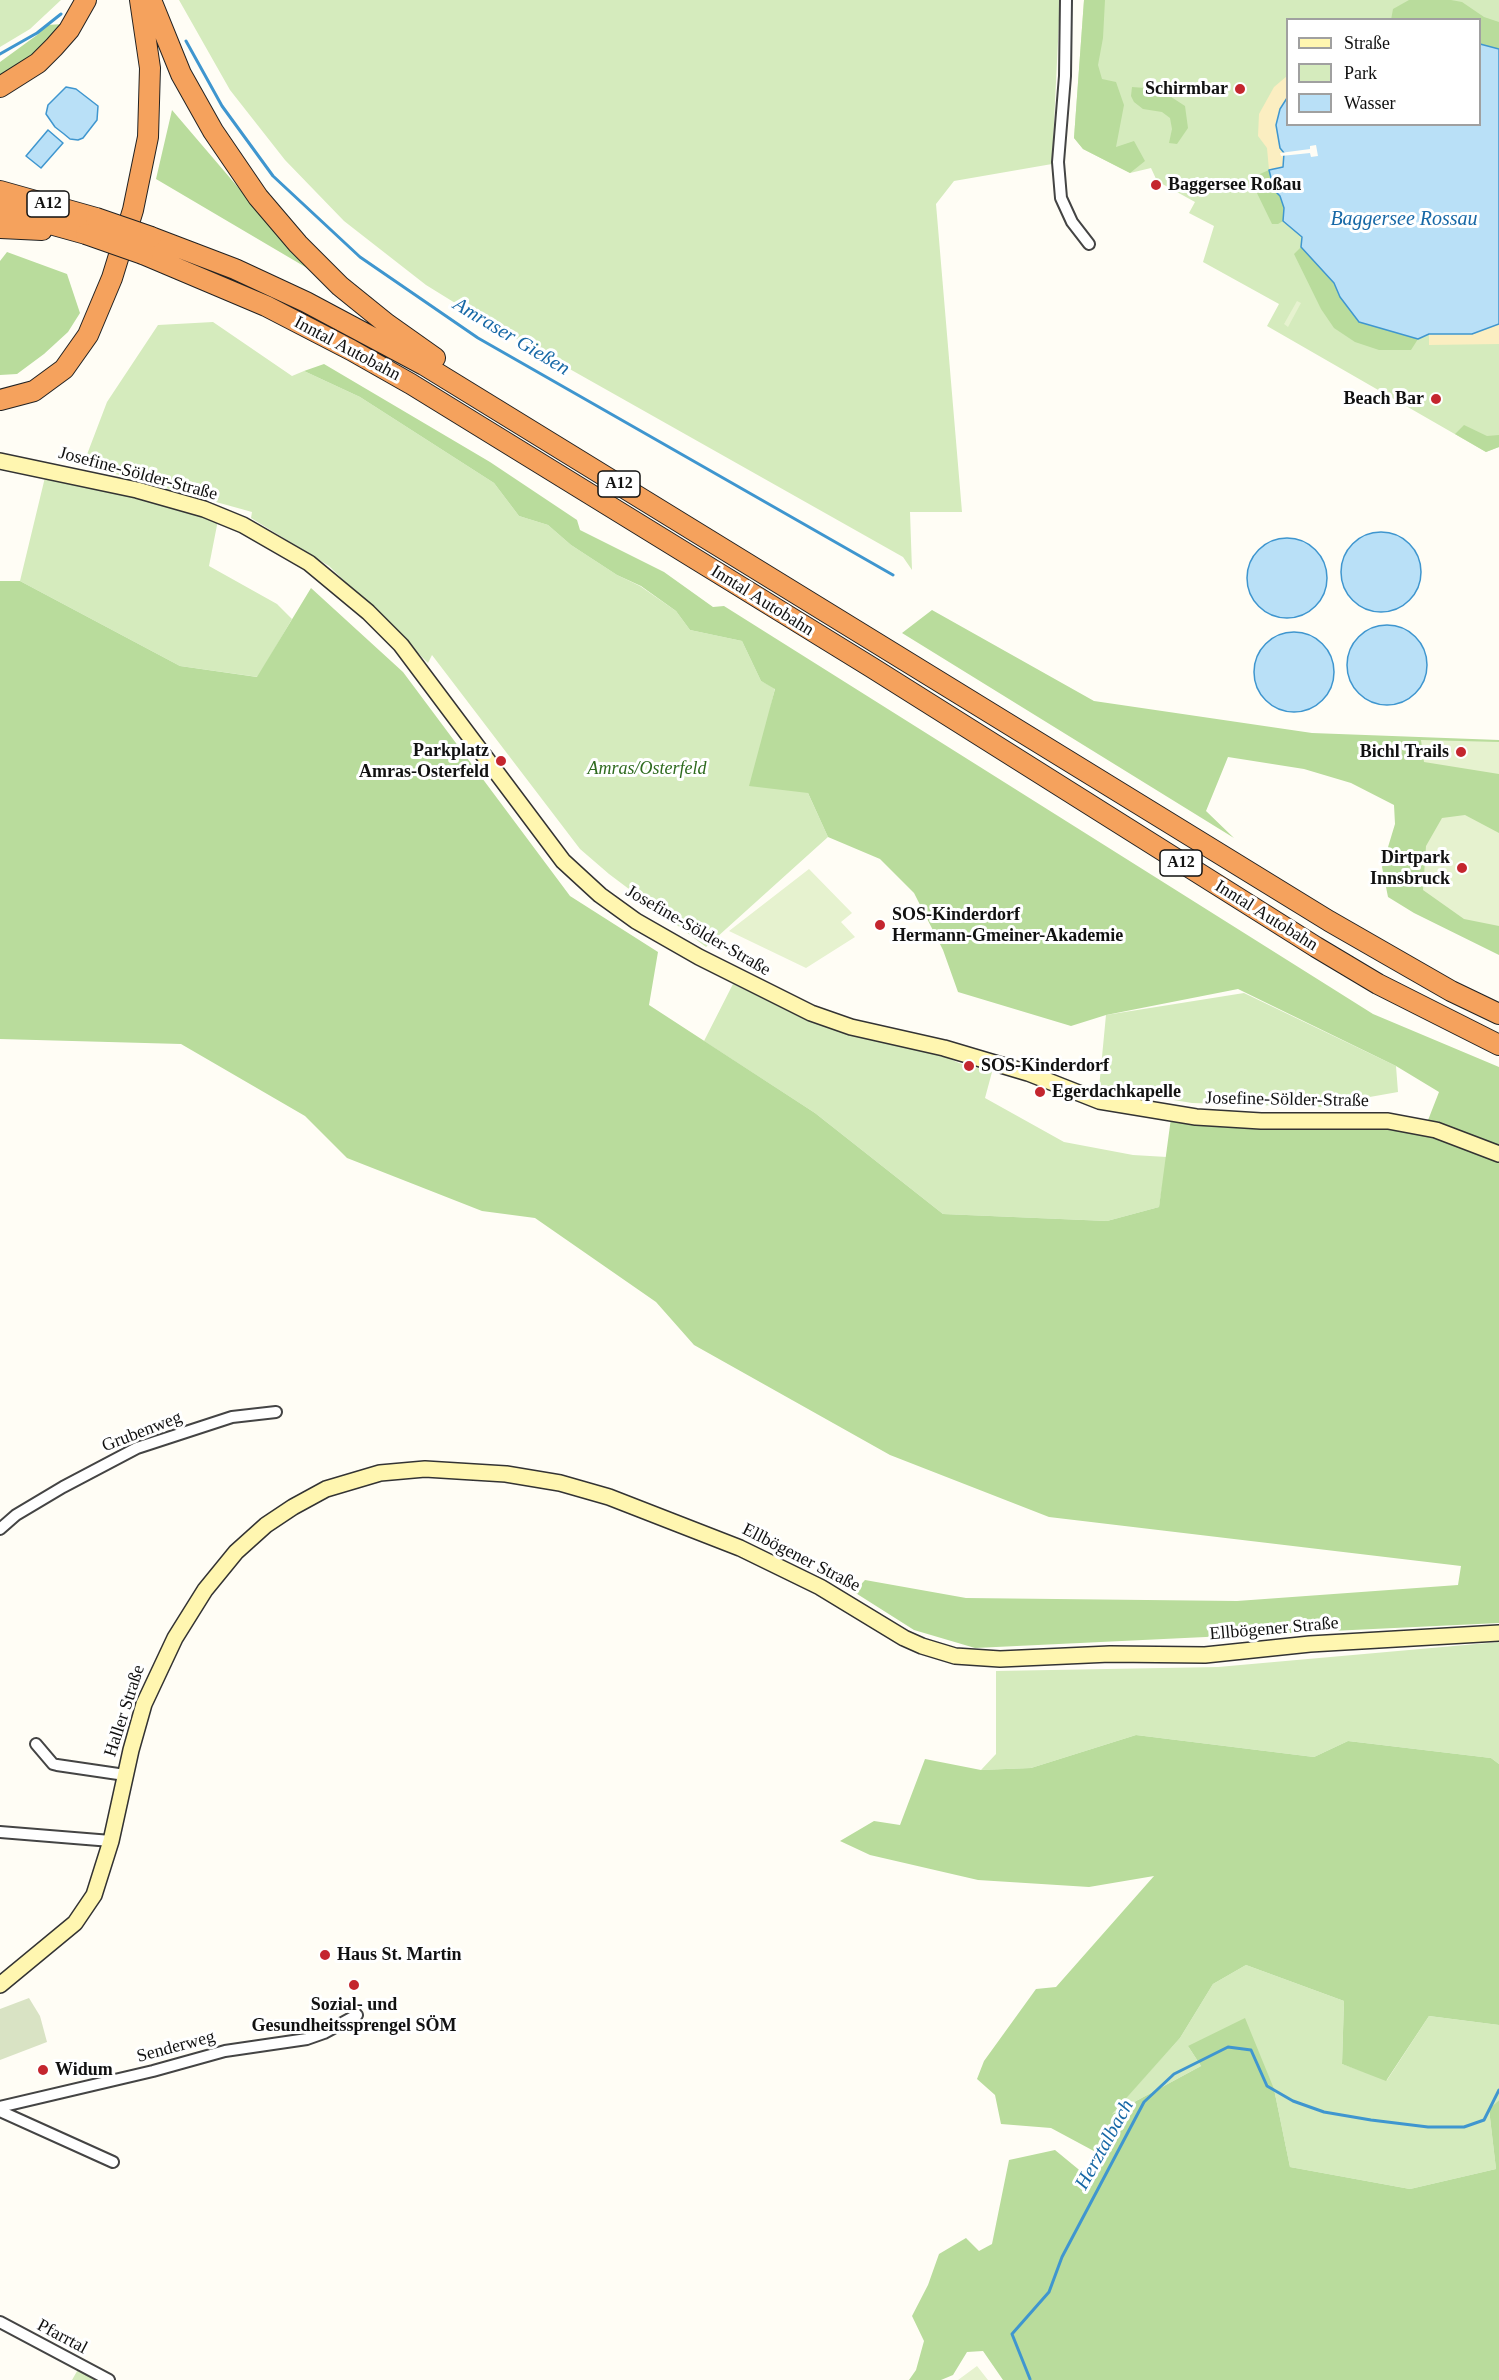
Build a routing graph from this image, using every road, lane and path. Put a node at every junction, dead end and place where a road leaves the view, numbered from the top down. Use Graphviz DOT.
graph roads {
  1 [pos="86,0"];
  2 [pos="130,0"];
  3 [pos="140,0"];
  4 [pos="151,0"];
  5 [pos="1066,0"];
  6 [pos="0,87"];
  7 [pos="0,191"];
  8 [pos="0,210"];
  9 [pos="91,226"];
  10 [pos="0,228"];
  11 [pos="1089,243"];
  12 [pos="147,246"];
  13 [pos="0,386"];
  14 [pos="473,395"];
  15 [pos="0,400"];
  16 [pos="0,461"];
  17 [pos="1499,1014"];
  18 [pos="1499,1045"];
  19 [pos="1499,1154"];
  20 [pos="276,1412"];
  21 [pos="0,1529"];
  22 [pos="1499,1633"];
  23 [pos="164,1660"];
  24 [pos="36,1744"];
  25 [pos="125,1775"];
  26 [pos="0,1832"];
  27 [pos="111,1841"];
  28 [pos="0,1985"];
  29 [pos="357,2015"];
  30 [pos="0,2109"];
  31 [pos="112,2162"];
  32 [pos="0,2322"];
  33 [pos="109,2380"];
  1 -- 6 [label="highway"];
  2 -- 13 [label="highway"];
  3 -- 15 [label="highway"];
  4 -- 14 [label="highway"];
  5 -- 11 [label="street"];
  7 -- 9 [label="highway, Inntal Autobahn / A12"];
  8 -- 9 [label="highway, Inntal Autobahn / A12"];
  9 -- 10 [label="highway"];
  9 -- 12 [label="highway, Inntal Autobahn / A12, bridge"];
  12 -- 14 [label="highway, Inntal Autobahn / A12"];
  12 -- 18 [label="highway, Inntal Autobahn / A12"];
  14 -- 17 [label="highway, Inntal Autobahn / A12"];
  16 -- 19 [label="main road, Josefine-Sölder-Straße"];
  20 -- 21 [label="street, Grubenweg"];
  22 -- 23 [label="main road, Ellbögener Straße"];
  23 -- 25 [label="main road, Haller Straße"];
  24 -- 25 [label="street, Haller Straße"];
  25 -- 27 [label="main road, Haller Straße"];
  26 -- 27 [label="street"];
  27 -- 28 [label="main road, Haller Straße"];
  29 -- 30 [label="street, Senderweg"];
  30 -- 31 [label="street, Senderweg"];
  32 -- 33 [label="street, Pfarrtal"];
}
